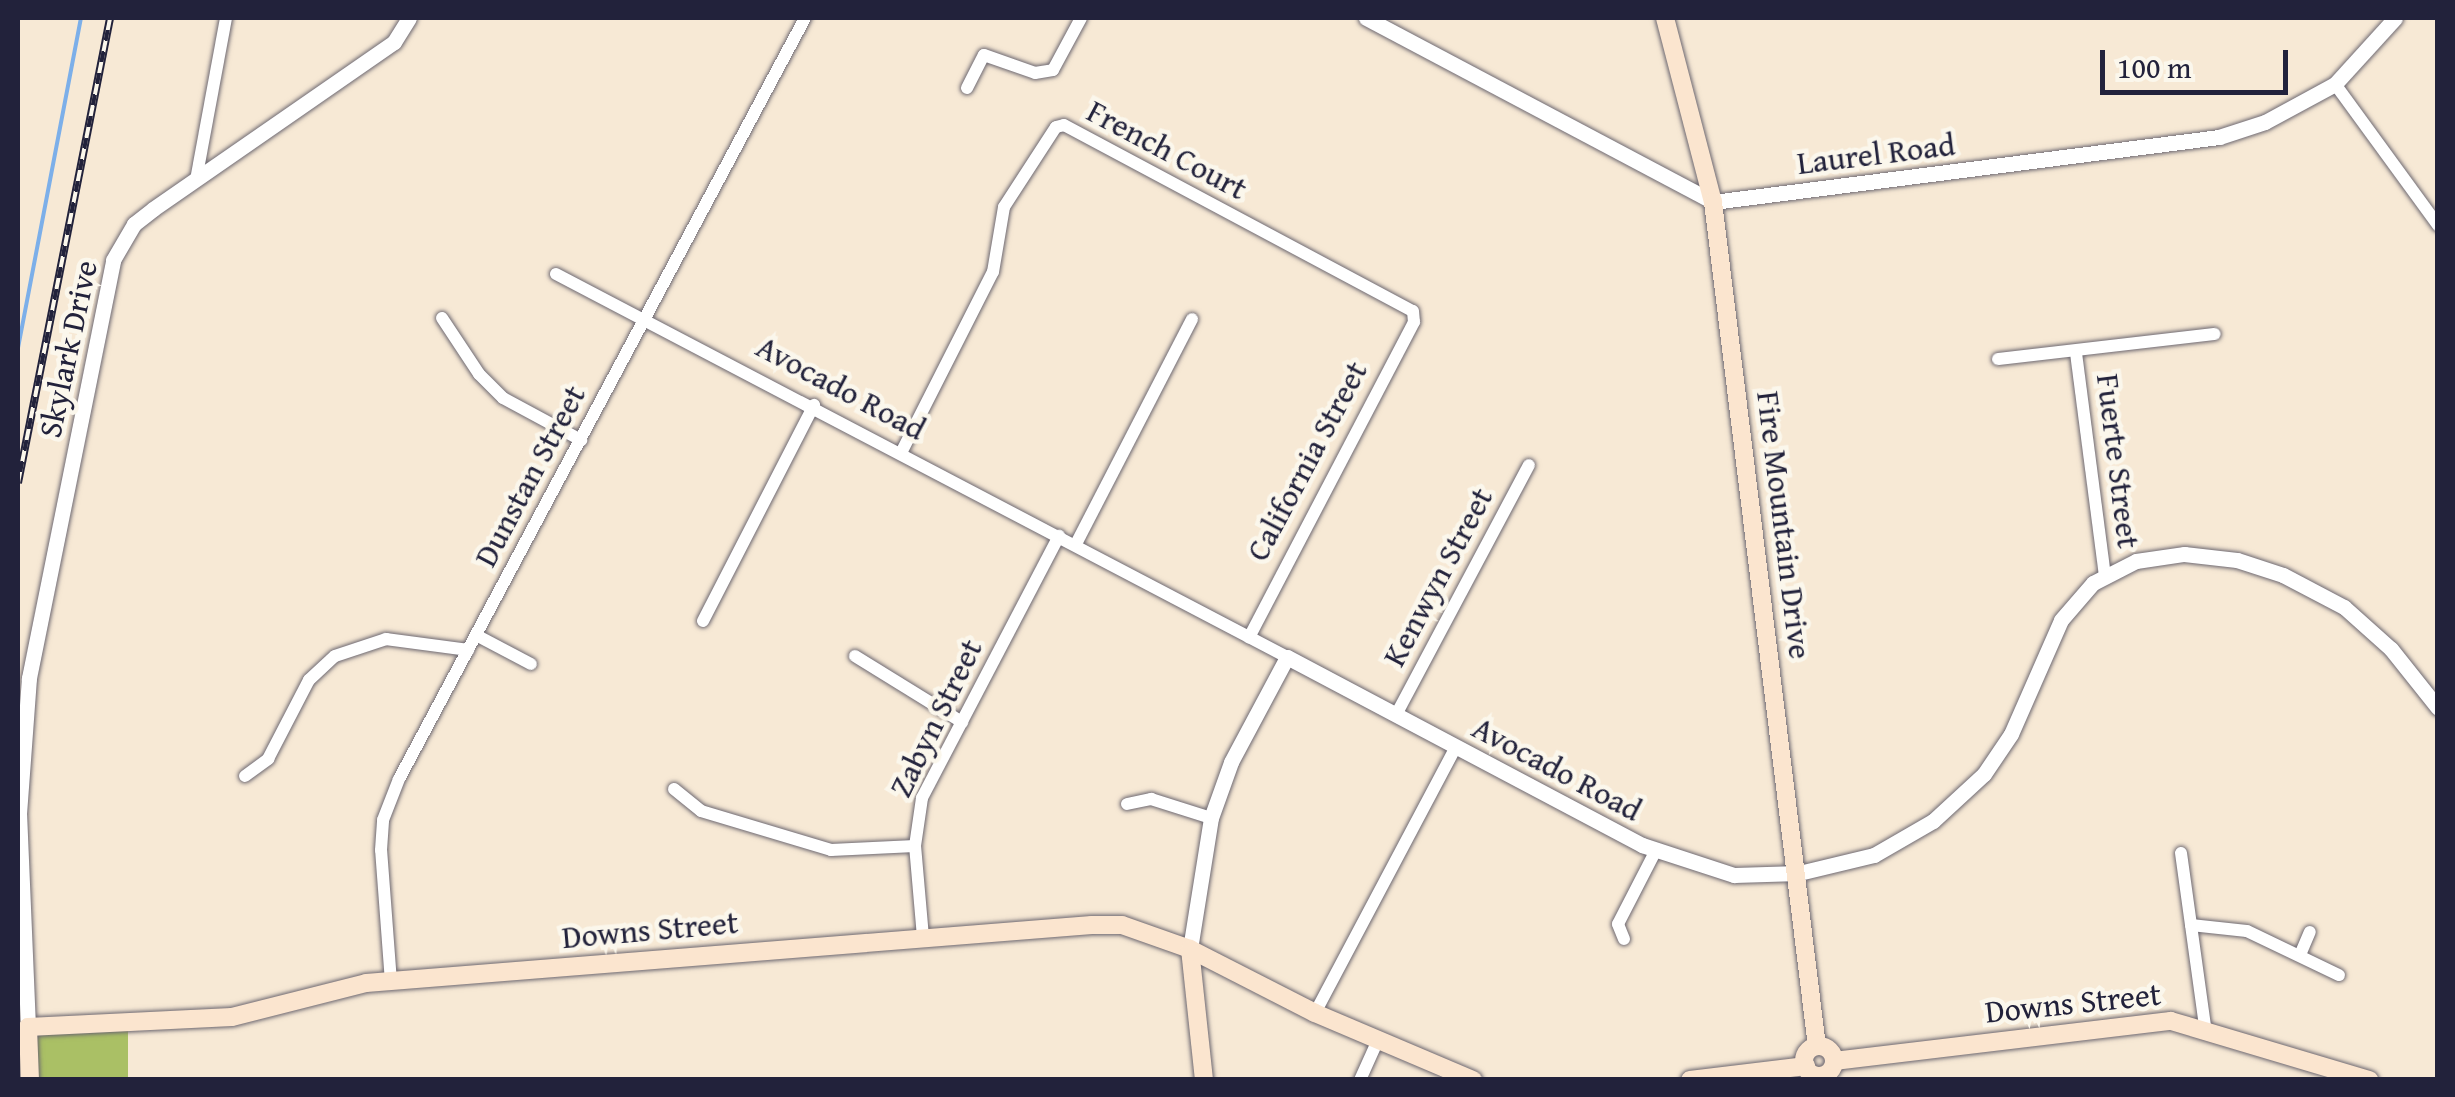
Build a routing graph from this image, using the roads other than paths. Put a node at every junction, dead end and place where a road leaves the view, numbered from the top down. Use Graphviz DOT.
graph roads {
  1 [pos="226,18"];
  2 [pos="409,18"];
  3 [pos="804,18"];
  4 [pos="1081,18"];
  5 [pos="1366,18"];
  6 [pos="1665,18"];
  7 [pos="2395,18"];
  8 [pos="2336,84"];
  9 [pos="967,88"];
  10 [pos="196,180"];
  11 [pos="1713,202"];
  12 [pos="2438,226"];
  13 [pos="556,274"];
  14 [pos="1414,312"];
  15 [pos="646,316"];
  16 [pos="442,318"];
  17 [pos="1192,319"];
  18 [pos="2215,334"];
  19 [pos="2076,353"];
  20 [pos="1998,360"];
  21 [pos="814,405"];
  22 [pos="580,440"];
  23 [pos="902,452"];
  24 [pos="1529,465"];
  25 [pos="1060,536"];
  26 [pos="1076,544"];
  27 [pos="2106,576"];
  28 [pos="703,621"];
  29 [pos="476,635"];
  30 [pos="1249,637"];
  31 [pos="468,650"];
  32 [pos="854,656"];
  33 [pos="1287,657"];
  34 [pos="530,664"];
  35 [pos="2438,708"];
  36 [pos="1396,715"];
  37 [pos="962,722"];
  38 [pos="1456,747"];
  39 [pos="245,776"];
  40 [pos="674,789"];
  41 [pos="1127,804"];
  42 [pos="1211,818"];
  43 [pos="915,846"];
  44 [pos="1656,850"];
  45 [pos="2181,853"];
  46 [pos="1799,873"];
  47 [pos="2191,925"];
  48 [pos="2310,932"];
  49 [pos="923,936"];
  50 [pos="1624,939"];
  51 [pos="1190,949"];
  52 [pos="2300,956"];
  53 [pos="2339,975"];
  54 [pos="391,982"];
  55 [pos="1315,1013"];
  56 [pos="28,1026"];
  57 [pos="2205,1026"];
  58 [pos="1378,1040"];
  59 [pos="1821,1070"];
  60 [pos="2365,1079"];
  61 [pos="30,1080"];
  62 [pos="1204,1080"];
  63 [pos="1360,1080"];
  64 [pos="1473,1080"];
  65 [pos="1690,1080"];
  1 -- 10 [label="street"];
  2 -- 10 [label="street, Skylark Drive"];
  3 -- 15 [label="street, Dunstan Street"];
  4 -- 9 [label="street"];
  5 -- 11 [label="street"];
  6 -- 11 [label="main road, Fire Mountain Drive"];
  7 -- 8 [label="street, Laurel Road"];
  8 -- 11 [label="street, Laurel Road"];
  8 -- 12 [label="street"];
  10 -- 56 [label="street, Skylark Drive"];
  11 -- 46 [label="main road, Fire Mountain Drive"];
  13 -- 15 [label="street, Avocado Road"];
  14 -- 23 [label="street, French Court"];
  14 -- 30 [label="street, California Street"];
  15 -- 21 [label="street, Avocado Road"];
  15 -- 22 [label="street, Dunstan Street"];
  16 -- 22 [label="street"];
  17 -- 26 [label="street"];
  18 -- 19 [label="street"];
  19 -- 20 [label="street"];
  19 -- 27 [label="street, Fuerte Street"];
  21 -- 23 [label="street, Avocado Road"];
  21 -- 28 [label="street"];
  22 -- 29 [label="street, Dunstan Street"];
  23 -- 25 [label="street, Avocado Road"];
  24 -- 36 [label="street, Kenwyn Street"];
  25 -- 26 [label="street, Avocado Road"];
  25 -- 37 [label="street, Zabyn Street"];
  26 -- 30 [label="street, Avocado Road"];
  27 -- 35 [label="street, Avocado Road"];
  27 -- 46 [label="street, Avocado Road"];
  29 -- 31 [label="street, Dunstan Street"];
  29 -- 34 [label="street"];
  30 -- 33 [label="street, Avocado Road"];
  31 -- 39 [label="street"];
  31 -- 54 [label="street, Dunstan Street"];
  32 -- 37 [label="street"];
  33 -- 36 [label="street, Avocado Road"];
  33 -- 42 [label="street"];
  36 -- 38 [label="street, Avocado Road"];
  37 -- 43 [label="street, Zabyn Street"];
  38 -- 44 [label="street, Avocado Road"];
  38 -- 55 [label="street"];
  40 -- 43 [label="street"];
  41 -- 42 [label="street"];
  42 -- 51 [label="street"];
  43 -- 49 [label="street, Zabyn Street"];
  44 -- 46 [label="street, Avocado Road"];
  44 -- 50 [label="street"];
  45 -- 47 [label="street"];
  46 -- 59 [label="main road, Fire Mountain Drive"];
  47 -- 52 [label="street"];
  47 -- 57 [label="street"];
  48 -- 52 [label="street"];
  49 -- 51 [label="main road, Downs Street"];
  49 -- 54 [label="main road, Downs Street"];
  51 -- 55 [label="main road, Downs Street"];
  51 -- 62 [label="main road"];
  52 -- 53 [label="street"];
  54 -- 56 [label="main road, Downs Street"];
  55 -- 58 [label="main road, Downs Street"];
  56 -- 61 [label="main road"];
  57 -- 59 [label="main road, Downs Street"];
  57 -- 60 [label="main road, Downs Street"];
  58 -- 63 [label="street"];
  58 -- 64 [label="main road, Downs Street"];
  59 -- 65 [label="main road, Downs Street"];
}
